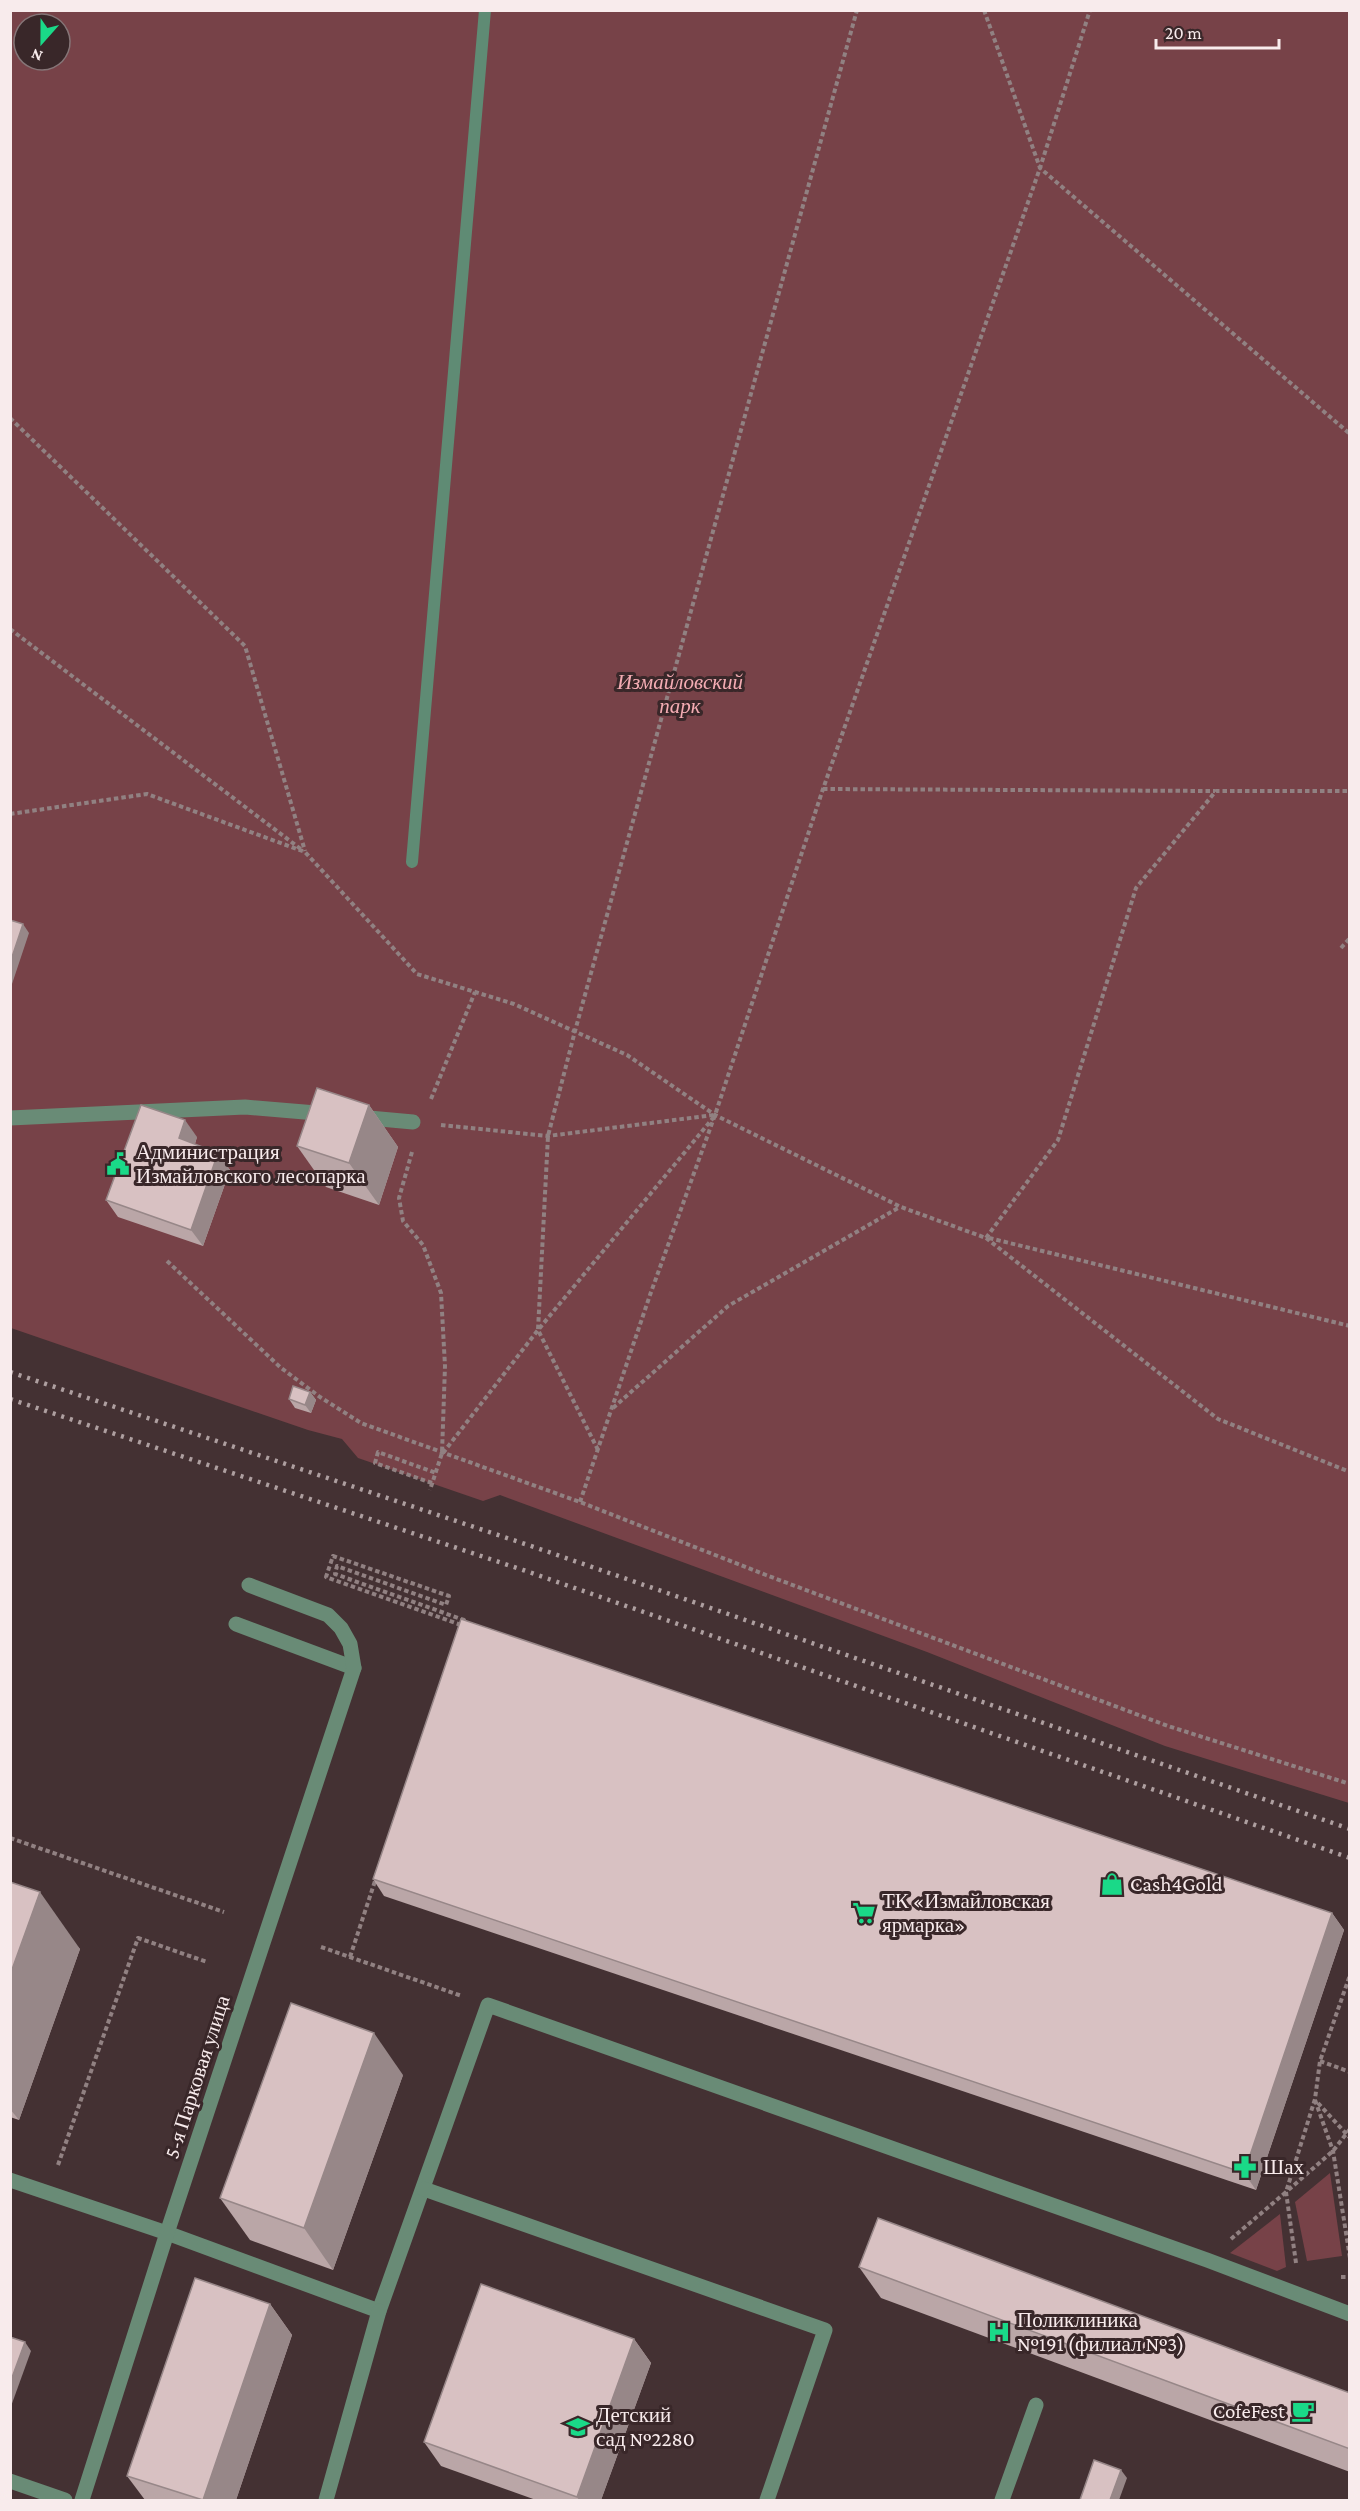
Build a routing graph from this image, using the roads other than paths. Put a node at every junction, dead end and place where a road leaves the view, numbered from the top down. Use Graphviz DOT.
graph roads {
  1 [pos="10,1118"];
  2 [pos="417,1123"];
  3 [pos="249,1585"];
  4 [pos="236,1624"];
  5 [pos="354,1668"];
  6 [pos="10,2180"];
  7 [pos="424,2188"];
  8 [pos="167,2233"];
  9 [pos="379,2311"];
  10 [pos="1350,2313"];
  11 [pos="1036,2405"];
  12 [pos="10,2481"];
  13 [pos="65,2500"];
  14 [pos="82,2500"];
  15 [pos="326,2500"];
  16 [pos="767,2500"];
  17 [pos="1002,2500"];
  1 -- 2 [label="street"];
  3 -- 5 [label="street"];
  4 -- 5 [label="street"];
  5 -- 8 [label="street, 5-я Парковая улица"];
  6 -- 8 [label="street"];
  7 -- 9 [label="street"];
  7 -- 10 [label="street"];
  7 -- 16 [label="street"];
  8 -- 9 [label="street"];
  8 -- 14 [label="street, 5-я Парковая улица"];
  9 -- 15 [label="street"];
  11 -- 17 [label="street"];
  12 -- 13 [label="street"];
}
